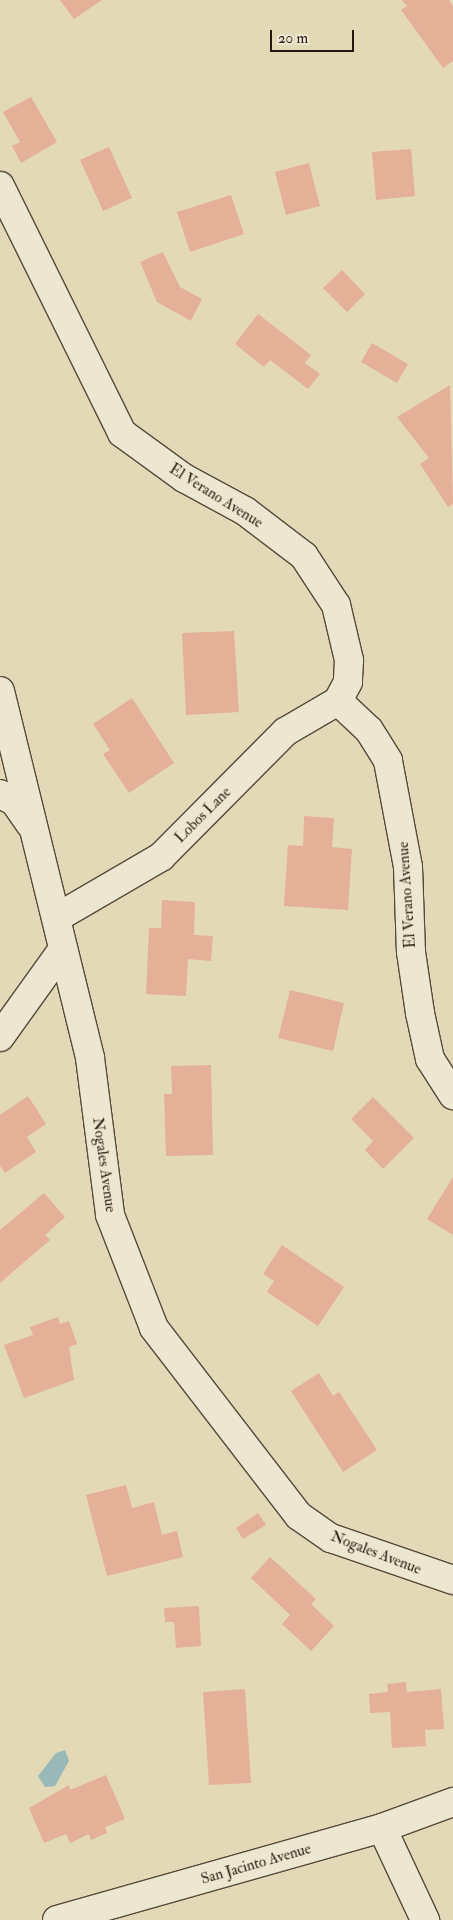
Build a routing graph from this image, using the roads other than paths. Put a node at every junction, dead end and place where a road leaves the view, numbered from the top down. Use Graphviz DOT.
graph roads {
  1 [pos="0,186"];
  2 [pos="0,691"];
  3 [pos="338,701"];
  4 [pos="0,794"];
  5 [pos="36,832"];
  6 [pos="58,917"];
  7 [pos="63,949"];
  8 [pos="0,1037"];
  9 [pos="453,1095"];
  10 [pos="453,1580"];
  11 [pos="453,1802"];
  12 [pos="382,1828"];
  13 [pos="58,1920"];
  14 [pos="425,1920"];
  1 -- 3 [label="street, El Verano Avenue"];
  2 -- 5 [label="street, Nogales Avenue"];
  3 -- 6 [label="street, Lobos Lane"];
  3 -- 9 [label="street, El Verano Avenue"];
  4 -- 5 [label="street"];
  5 -- 6 [label="street, Nogales Avenue"];
  6 -- 7 [label="street, Nogales Avenue"];
  7 -- 8 [label="street"];
  7 -- 10 [label="street, Nogales Avenue"];
  11 -- 12 [label="street, San Jacinto Avenue"];
  12 -- 13 [label="street, San Jacinto Avenue"];
  12 -- 14 [label="street"];
}
